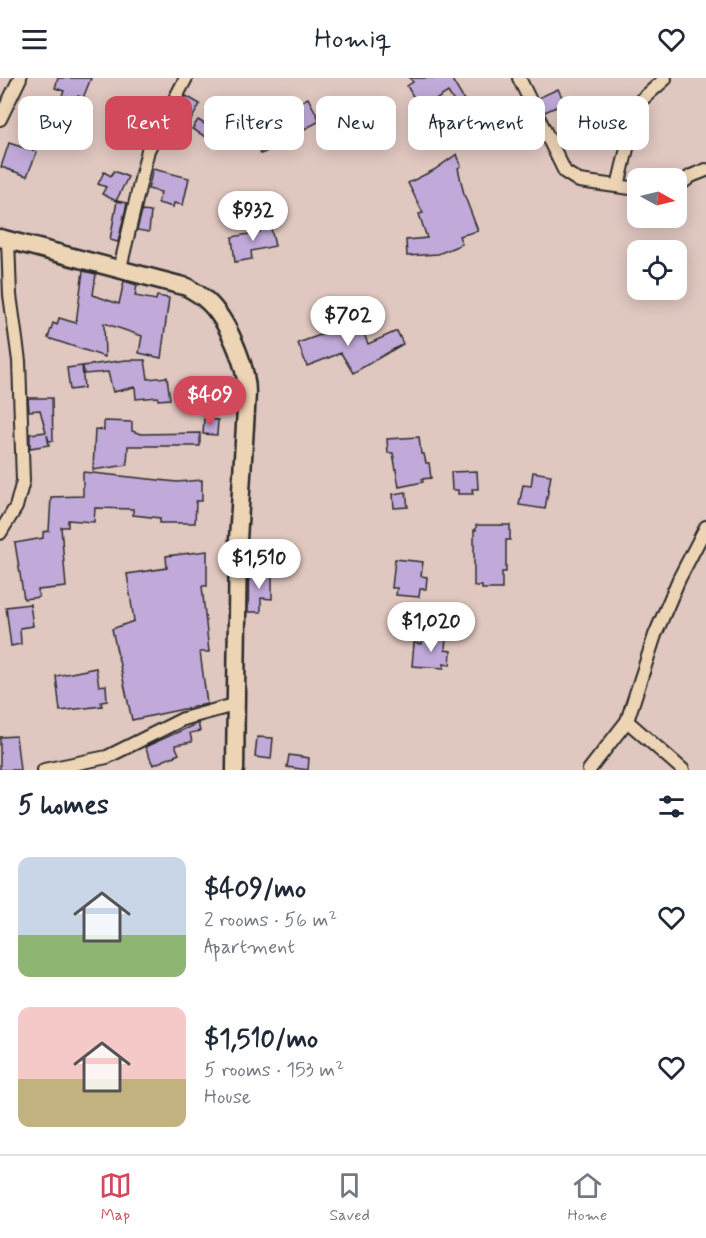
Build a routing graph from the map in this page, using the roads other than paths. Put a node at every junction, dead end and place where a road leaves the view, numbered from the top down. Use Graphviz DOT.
graph roads {
  1 [pos="20,78"];
  2 [pos="186,78"];
  3 [pos="519,78"];
  4 [pos="665,79"];
  5 [pos="0,119"];
  6 [pos="706,170"];
  7 [pos="687,179"];
  8 [pos="618,186"];
  9 [pos="627,187"];
  10 [pos="4,239"];
  11 [pos="120,268"];
  12 [pos="706,527"];
  13 [pos="0,532"];
  14 [pos="234,705"];
  15 [pos="627,721"];
  16 [pos="44,770"];
  17 [pos="235,770"];
  18 [pos="589,770"];
  19 [pos="683,770"];
  1 -- 5 [label="street"];
  2 -- 11 [label="street"];
  3 -- 8 [label="street"];
  4 -- 8 [label="street"];
  6 -- 7 [label="street"];
  8 -- 9 [label="street"];
  10 -- 11 [label="street"];
  10 -- 13 [label="street"];
  11 -- 14 [label="street"];
  12 -- 15 [label="street"];
  14 -- 16 [label="street"];
  14 -- 17 [label="street"];
  15 -- 18 [label="street"];
  15 -- 19 [label="street"];
}
